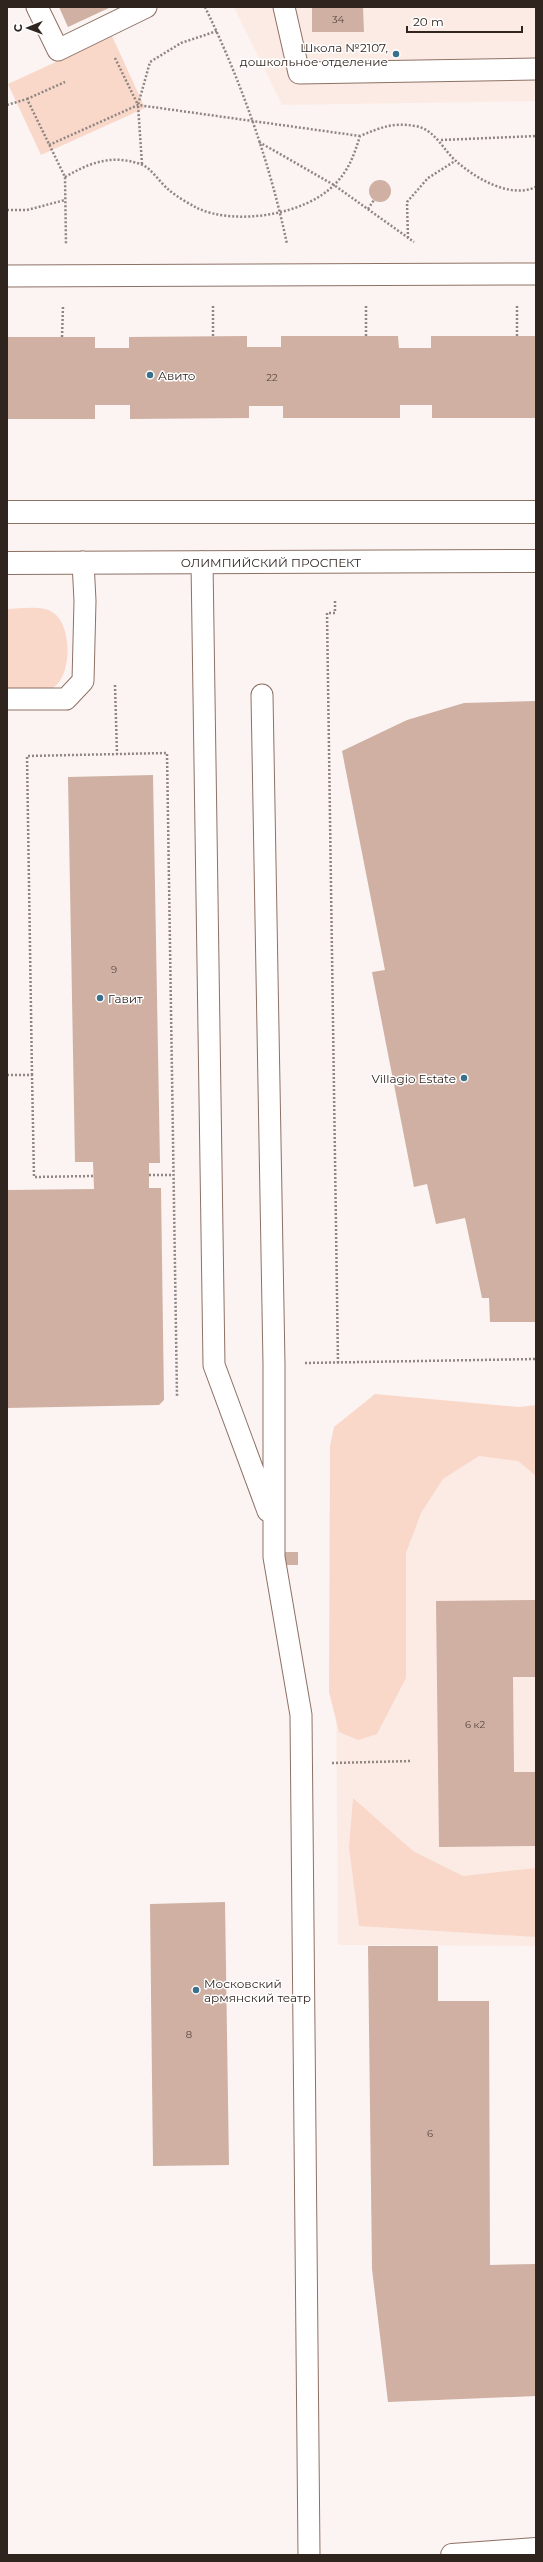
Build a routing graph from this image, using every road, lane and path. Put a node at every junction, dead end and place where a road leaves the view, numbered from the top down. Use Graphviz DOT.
graph roads {
  1 [pos="37,7"];
  2 [pos="146,7"];
  3 [pos="205,7"];
  4 [pos="284,7"];
  5 [pos="216,30"];
  6 [pos="110,61"];
  7 [pos="536,69"];
  8 [pos="70,79"];
  9 [pos="27,99"];
  10 [pos="7,105"];
  11 [pos="138,105"];
  12 [pos="251,120"];
  13 [pos="360,136"];
  14 [pos="536,136"];
  15 [pos="440,140"];
  16 [pos="258,142"];
  17 [pos="49,146"];
  18 [pos="455,161"];
  19 [pos="142,164"];
  20 [pos="65,176"];
  21 [pos="334,185"];
  22 [pos="536,188"];
  23 [pos="65,200"];
  24 [pos="374,200"];
  25 [pos="368,209"];
  26 [pos="7,210"];
  27 [pos="280,212"];
  28 [pos="408,238"];
  29 [pos="414,243"];
  30 [pos="536,274"];
  31 [pos="294,275"];
  32 [pos="7,276"];
  33 [pos="67,276"];
  34 [pos="367,298"];
  35 [pos="213,299"];
  36 [pos="64,300"];
  37 [pos="517,305"];
  38 [pos="213,336"];
  39 [pos="366,336"];
  40 [pos="517,336"];
  41 [pos="62,337"];
  42 [pos="7,512"];
  43 [pos="536,512"];
  44 [pos="536,561"];
  45 [pos="83,562"];
  46 [pos="202,562"];
  47 [pos="7,563"];
  48 [pos="334,601"];
  49 [pos="262,695"];
  50 [pos="116,696"];
  51 [pos="7,699"];
  52 [pos="117,754"];
  53 [pos="7,1075"];
  54 [pos="32,1075"];
  55 [pos="149,1175"];
  56 [pos="173,1175"];
  57 [pos="93,1176"];
  58 [pos="536,1359"];
  59 [pos="177,1396"];
  60 [pos="273,1525"];
  61 [pos="412,1761"];
  62 [pos="302,1764"];
  63 [pos="536,2549"];
  64 [pos="309,2555"];
  65 [pos="452,2555"];
  1 -- 2 [label="lane"];
  3 -- 5 [label="path"];
  4 -- 7 [label="lane"];
  5 -- 11 [label="path"];
  5 -- 12 [label="path"];
  6 -- 11 [label="path"];
  8 -- 9 [label="path"];
  9 -- 10 [label="path"];
  9 -- 17 [label="path"];
  11 -- 12 [label="path"];
  11 -- 17 [label="path"];
  11 -- 19 [label="path"];
  12 -- 13 [label="path"];
  12 -- 16 [label="path"];
  13 -- 15 [label="path"];
  13 -- 21 [label="path"];
  14 -- 15 [label="path"];
  15 -- 18 [label="path"];
  16 -- 21 [label="path"];
  16 -- 27 [label="path"];
  17 -- 20 [label="path"];
  18 -- 22 [label="path"];
  18 -- 28 [label="path"];
  19 -- 20 [label="path"];
  19 -- 27 [label="path"];
  20 -- 23 [label="path"];
  21 -- 25 [label="path"];
  21 -- 27 [label="path"];
  23 -- 26 [label="path"];
  23 -- 33 [label="path"];
  24 -- 25 [label="path"];
  25 -- 28 [label="path"];
  27 -- 31 [label="path"];
  28 -- 29 [label="path"];
  30 -- 31 [label="lane"];
  31 -- 33 [label="lane"];
  32 -- 33 [label="lane"];
  34 -- 39 [label="path"];
  35 -- 38 [label="path"];
  36 -- 41 [label="path"];
  37 -- 40 [label="path"];
  42 -- 43 [label="main road"];
  44 -- 46 [label="main road, ОЛИМПИЙСКИЙ ПРОСПЕКТ"];
  45 -- 46 [label="main road, ОЛИМПИЙСКИЙ ПРОСПЕКТ"];
  45 -- 47 [label="main road, ОЛИМПИЙСКИЙ ПРОСПЕКТ"];
  45 -- 51 [label="lane"];
  46 -- 60 [label="lane"];
  48 -- 58 [label="path"];
  49 -- 60 [label="lane"];
  50 -- 52 [label="path"];
  52 -- 54 [label="path"];
  52 -- 56 [label="path"];
  53 -- 54 [label="path"];
  54 -- 57 [label="path"];
  55 -- 56 [label="path"];
  56 -- 59 [label="path"];
  60 -- 62 [label="lane"];
  61 -- 62 [label="path"];
  62 -- 64 [label="lane"];
  63 -- 65 [label="main road"];
}
